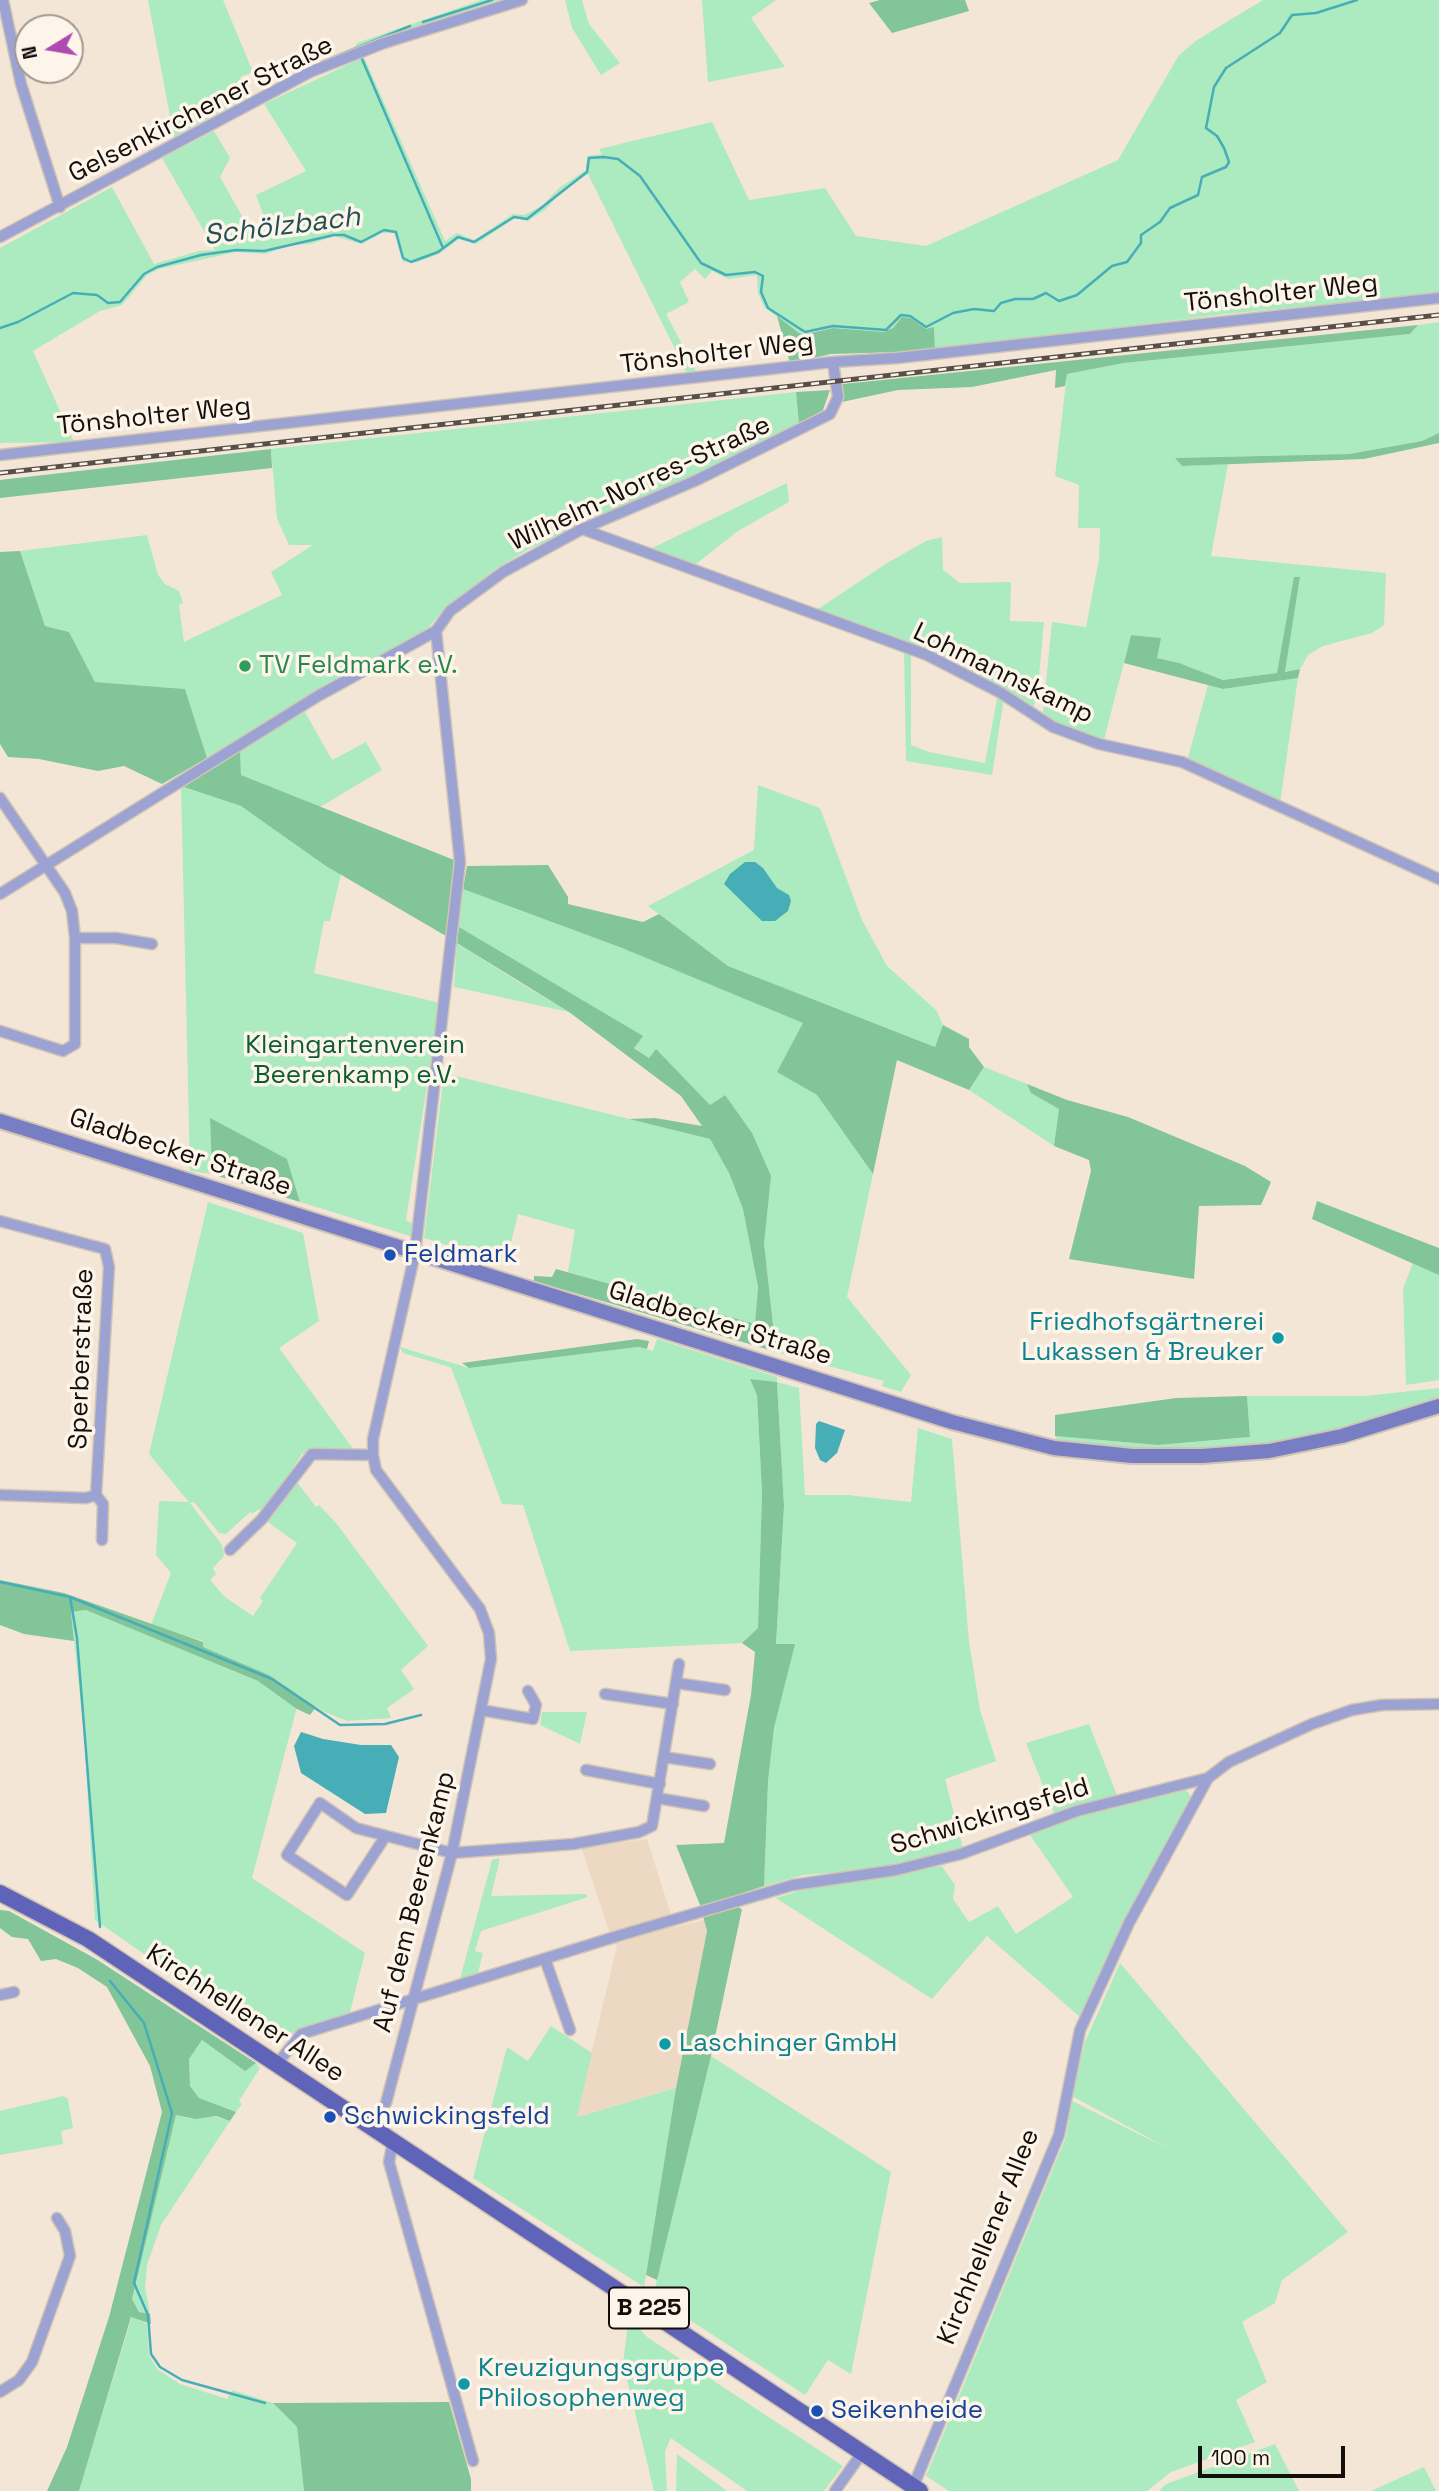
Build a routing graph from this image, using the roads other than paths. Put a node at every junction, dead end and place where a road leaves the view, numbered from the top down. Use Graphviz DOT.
graph roads {
  1 [pos="3,0"];
  2 [pos="522,0"];
  3 [pos="60,207"];
  4 [pos="0,237"];
  5 [pos="1439,298"];
  6 [pos="833,362"];
  7 [pos="0,455"];
  8 [pos="582,529"];
  9 [pos="436,631"];
  10 [pos="0,797"];
  11 [pos="45,865"];
  12 [pos="1439,879"];
  13 [pos="0,894"];
  14 [pos="75,938"];
  15 [pos="152,944"];
  16 [pos="0,1031"];
  17 [pos="0,1122"];
  18 [pos="0,1221"];
  19 [pos="415,1253"];
  20 [pos="1439,1406"];
  21 [pos="373,1455"];
  22 [pos="0,1494"];
  23 [pos="96,1495"];
  24 [pos="102,1540"];
  25 [pos="230,1550"];
  26 [pos="679,1664"];
  27 [pos="676,1683"];
  28 [pos="725,1690"];
  29 [pos="528,1691"];
  30 [pos="605,1694"];
  31 [pos="673,1704"];
  32 [pos="1439,1704"];
  33 [pos="481,1710"];
  34 [pos="664,1757"];
  35 [pos="710,1764"];
  36 [pos="586,1770"];
  37 [pos="1208,1778"];
  38 [pos="660,1784"];
  39 [pos="657,1798"];
  40 [pos="704,1806"];
  41 [pos="385,1837"];
  42 [pos="452,1853"];
  43 [pos="0,1894"];
  44 [pos="545,1959"];
  45 [pos="14,1992"];
  46 [pos="0,1995"];
  47 [pos="412,2001"];
  48 [pos="570,2030"];
  49 [pos="277,2064"];
  50 [pos="386,2103"];
  51 [pos="393,2141"];
  52 [pos="57,2218"];
  53 [pos="0,2392"];
  54 [pos="862,2453"];
  55 [pos="473,2461"];
  56 [pos="916,2489"];
  57 [pos="835,2491"];
  1 -- 3 [label="street, Gelsenkirchener Straße"];
  2 -- 3 [label="street, Gelsenkirchener Straße"];
  3 -- 4 [label="street, Gelsenkirchener Straße"];
  5 -- 6 [label="street, Tönsholter Weg"];
  6 -- 7 [label="street, Tönsholter Weg"];
  6 -- 8 [label="street, Wilhelm-Norres-Straße"];
  8 -- 9 [label="street, Wilhelm-Norres-Straße"];
  8 -- 12 [label="street, Lohmannskamp"];
  9 -- 11 [label="street, Wilhelm-Norres-Straße"];
  9 -- 19 [label="street"];
  10 -- 11 [label="street"];
  11 -- 13 [label="street, Wilhelm-Norres-Straße"];
  11 -- 14 [label="street"];
  14 -- 15 [label="street"];
  14 -- 16 [label="street"];
  17 -- 19 [label="main road, Gladbecker Straße"];
  18 -- 23 [label="street, Sperberstraße"];
  19 -- 20 [label="main road, Gladbecker Straße"];
  19 -- 21 [label="street"];
  21 -- 25 [label="street"];
  21 -- 33 [label="street, Auf dem Beerenkamp"];
  22 -- 23 [label="street"];
  23 -- 24 [label="street, Sperberstraße"];
  26 -- 27 [label="street"];
  27 -- 28 [label="street"];
  27 -- 31 [label="street"];
  29 -- 33 [label="street"];
  30 -- 31 [label="street"];
  31 -- 34 [label="street"];
  32 -- 37 [label="street, Schwickingsfeld"];
  33 -- 42 [label="street, Auf dem Beerenkamp"];
  34 -- 35 [label="street"];
  34 -- 38 [label="street"];
  36 -- 38 [label="street"];
  37 -- 44 [label="street, Schwickingsfeld"];
  37 -- 56 [label="street, Kirchhellener Allee"];
  38 -- 39 [label="street"];
  39 -- 40 [label="street"];
  39 -- 42 [label="street"];
  41 -- 41 [label="street"];
  41 -- 42 [label="street"];
  42 -- 47 [label="street, Auf dem Beerenkamp"];
  43 -- 49 [label="main road, Kirchhellener Allee / B 225"];
  44 -- 47 [label="street, Schwickingsfeld"];
  44 -- 48 [label="street"];
  45 -- 46 [label="street"];
  47 -- 49 [label="street, Schwickingsfeld"];
  47 -- 50 [label="street, Auf dem Beerenkamp"];
  49 -- 51 [label="main road, Kirchhellener Allee / B 225"];
  51 -- 54 [label="main road, Kirchhellener Allee / B 225"];
  51 -- 55 [label="street"];
  52 -- 53 [label="street"];
  54 -- 56 [label="main road, Kirchhellener Allee / B 225"];
  54 -- 57 [label="street"];
}
